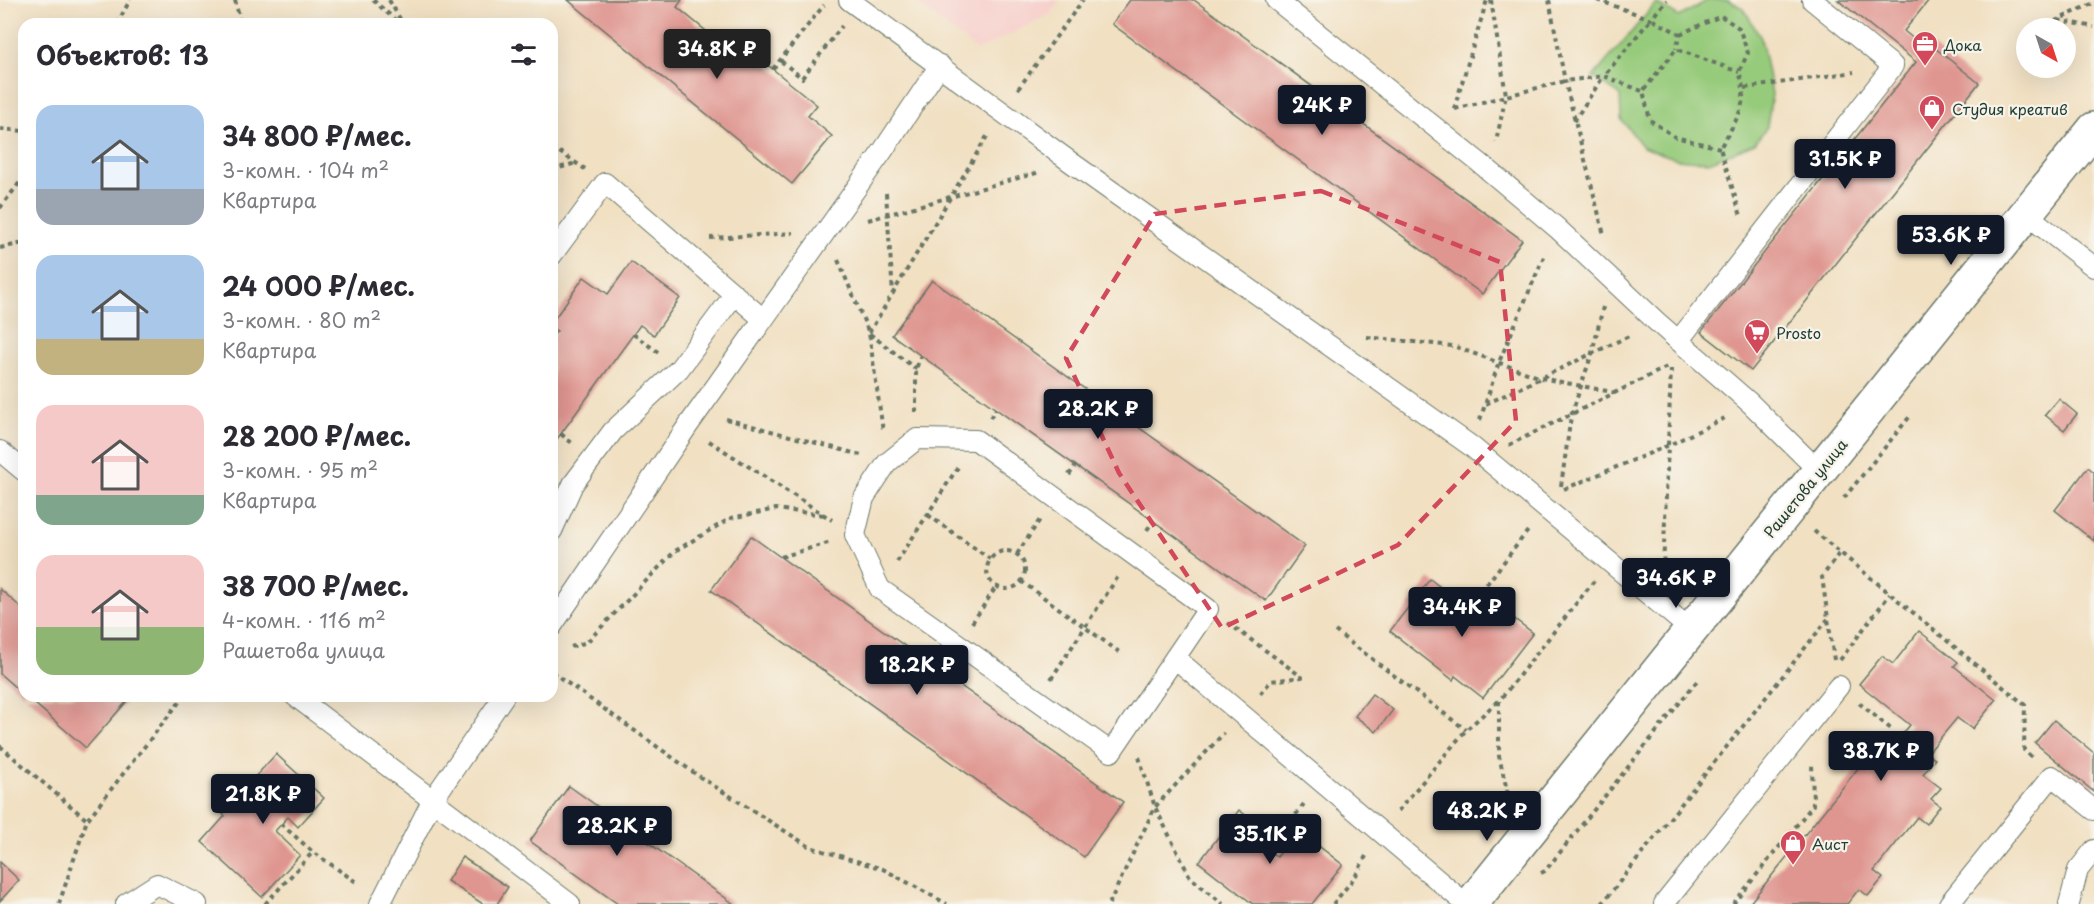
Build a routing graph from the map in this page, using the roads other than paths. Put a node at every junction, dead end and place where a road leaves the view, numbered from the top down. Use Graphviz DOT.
graph roads {
  1 [pos="1276,0"];
  2 [pos="1812,0"];
  3 [pos="853,3"];
  4 [pos="940,65"];
  5 [pos="2094,129"];
  6 [pos="2026,214"];
  7 [pos="558,247"];
  8 [pos="2094,267"];
  9 [pos="734,294"];
  10 [pos="763,319"];
  11 [pos="1679,340"];
  12 [pos="0,451"];
  13 [pos="18,466"];
  14 [pos="1820,471"];
  15 [pos="558,518"];
  16 [pos="558,617"];
  17 [pos="1691,630"];
  18 [pos="1175,658"];
  19 [pos="1839,686"];
  20 [pos="303,702"];
  21 [pos="500,702"];
  22 [pos="432,801"];
  23 [pos="2094,810"];
  24 [pos="2094,850"];
  25 [pos="381,902"];
  26 [pos="126,904"];
  27 [pos="197,904"];
  28 [pos="570,904"];
  29 [pos="1466,904"];
  30 [pos="1471,904"];
  31 [pos="1664,904"];
  32 [pos="1949,904"];
  33 [pos="2069,904"];
  1 -- 11 [label="lane"];
  2 -- 11 [label="lane"];
  3 -- 4 [label="lane"];
  4 -- 10 [label="lane"];
  4 -- 17 [label="lane"];
  5 -- 6 [label="street, Рашетова улица"];
  6 -- 8 [label="lane"];
  6 -- 14 [label="street, Рашетова улица"];
  7 -- 9 [label="lane"];
  9 -- 10 [label="lane"];
  9 -- 15 [label="lane"];
  10 -- 16 [label="lane"];
  11 -- 14 [label="lane"];
  12 -- 13 [label="lane"];
  14 -- 17 [label="street, Рашетова улица"];
  17 -- 30 [label="street, Рашетова улица"];
  18 -- 18 [label="lane"];
  18 -- 29 [label="lane"];
  19 -- 31 [label="lane"];
  20 -- 22 [label="lane"];
  21 -- 22 [label="lane"];
  22 -- 25 [label="lane"];
  22 -- 28 [label="lane"];
  23 -- 32 [label="lane"];
  24 -- 33 [label="lane"];
  26 -- 27 [label="lane"];
}
